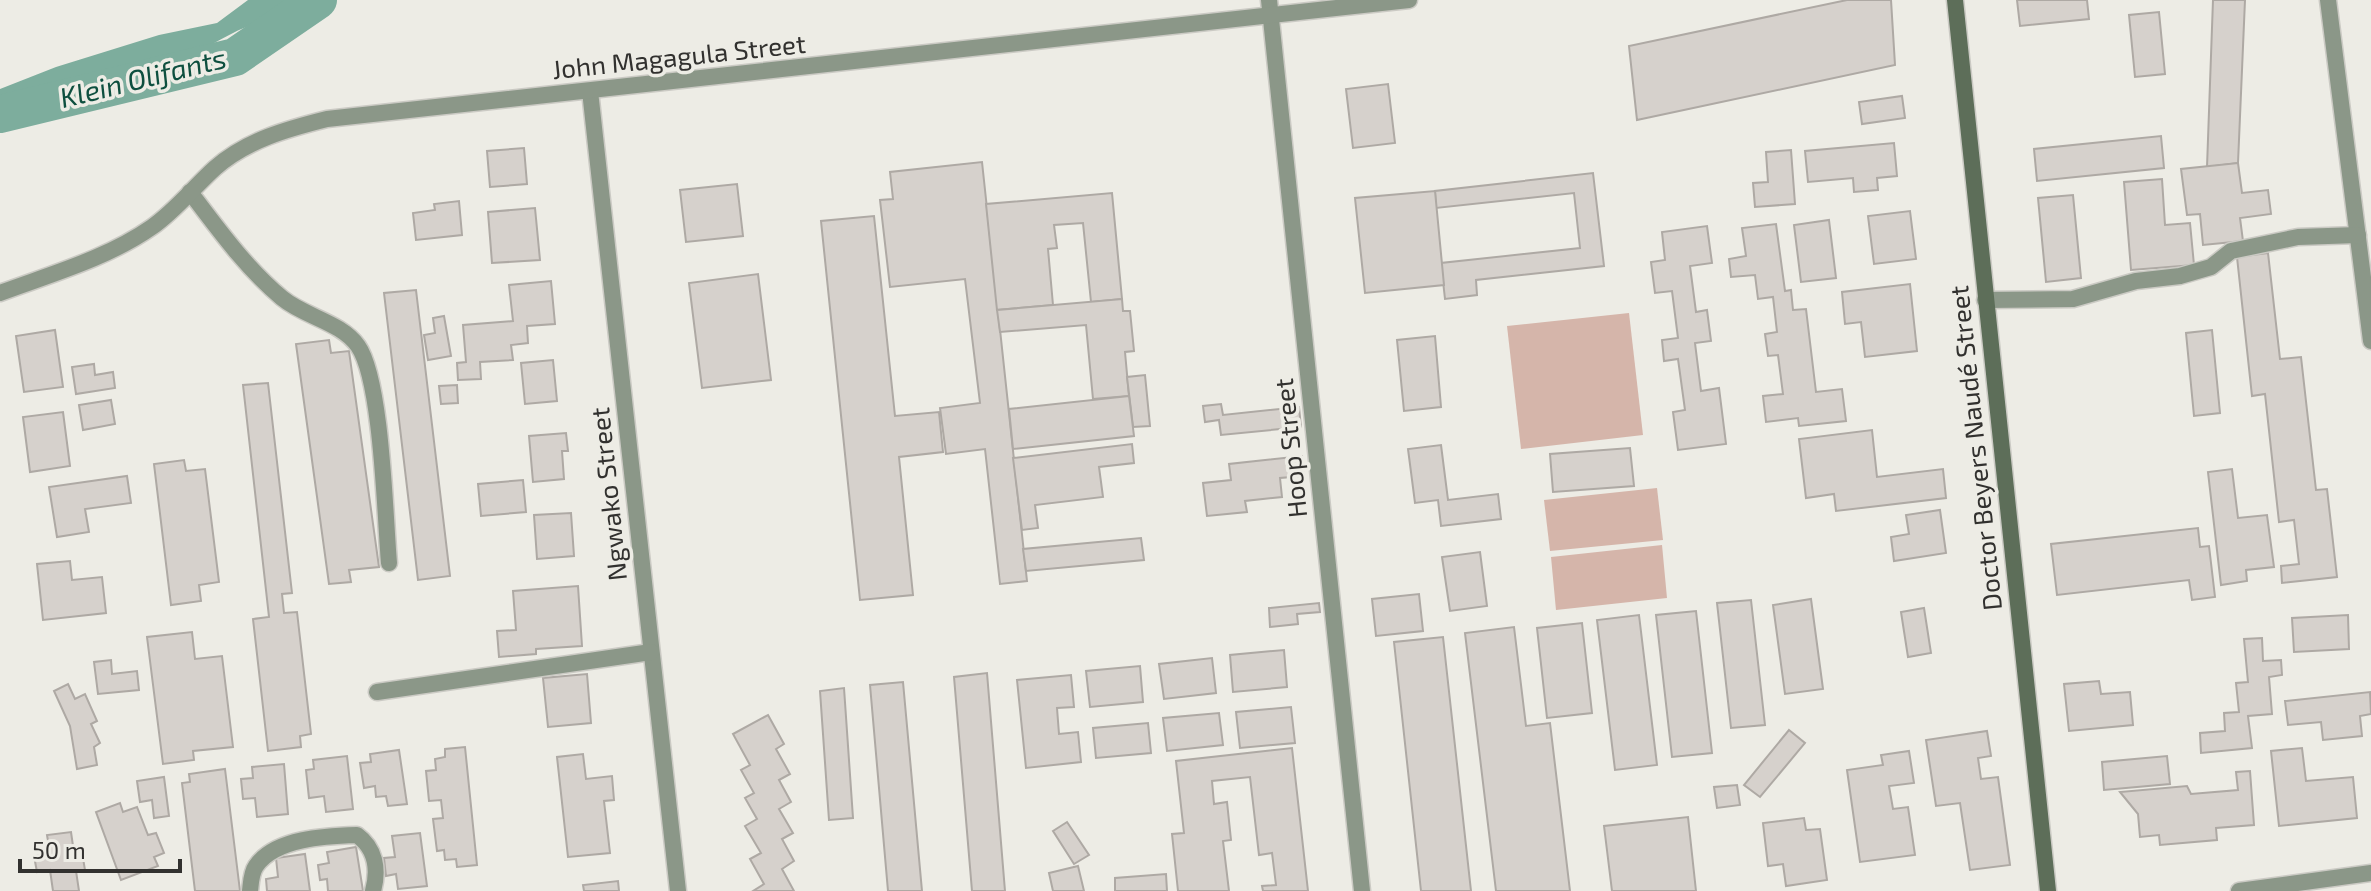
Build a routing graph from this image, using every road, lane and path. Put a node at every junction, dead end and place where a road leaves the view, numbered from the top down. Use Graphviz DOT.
graph roads {
  1 [pos="1409,0"];
  2 [pos="1955,0"];
  3 [pos="2328,0"];
  4 [pos="1270,7"];
  5 [pos="590,91"];
  6 [pos="190,192"];
  7 [pos="2358,235"];
  8 [pos="0,293"];
  9 [pos="1985,300"];
  10 [pos="2371,341"];
  11 [pos="389,563"];
  12 [pos="651,652"];
  13 [pos="377,692"];
  14 [pos="2371,873"];
  15 [pos="2052,889"];
  16 [pos="250,891"];
  17 [pos="373,891"];
  18 [pos="678,891"];
  19 [pos="1362,891"];
  20 [pos="2239,891"];
  1 -- 4 [label="street, John Magagula Street"];
  2 -- 9 [label="street, Doctor Beyers Naudé Street"];
  3 -- 7 [label="street"];
  4 -- 5 [label="street, John Magagula Street"];
  4 -- 19 [label="street, Hoop Street"];
  5 -- 6 [label="street, John Magagula Street"];
  5 -- 12 [label="street, Ngwako Street"];
  6 -- 8 [label="street, John Magagula Street"];
  6 -- 11 [label="street"];
  7 -- 9 [label="street"];
  7 -- 10 [label="street"];
  9 -- 15 [label="street, Doctor Beyers Naudé Street"];
  12 -- 13 [label="street"];
  12 -- 18 [label="street, Ngwako Street"];
  14 -- 20 [label="street"];
  16 -- 17 [label="street"];
}
